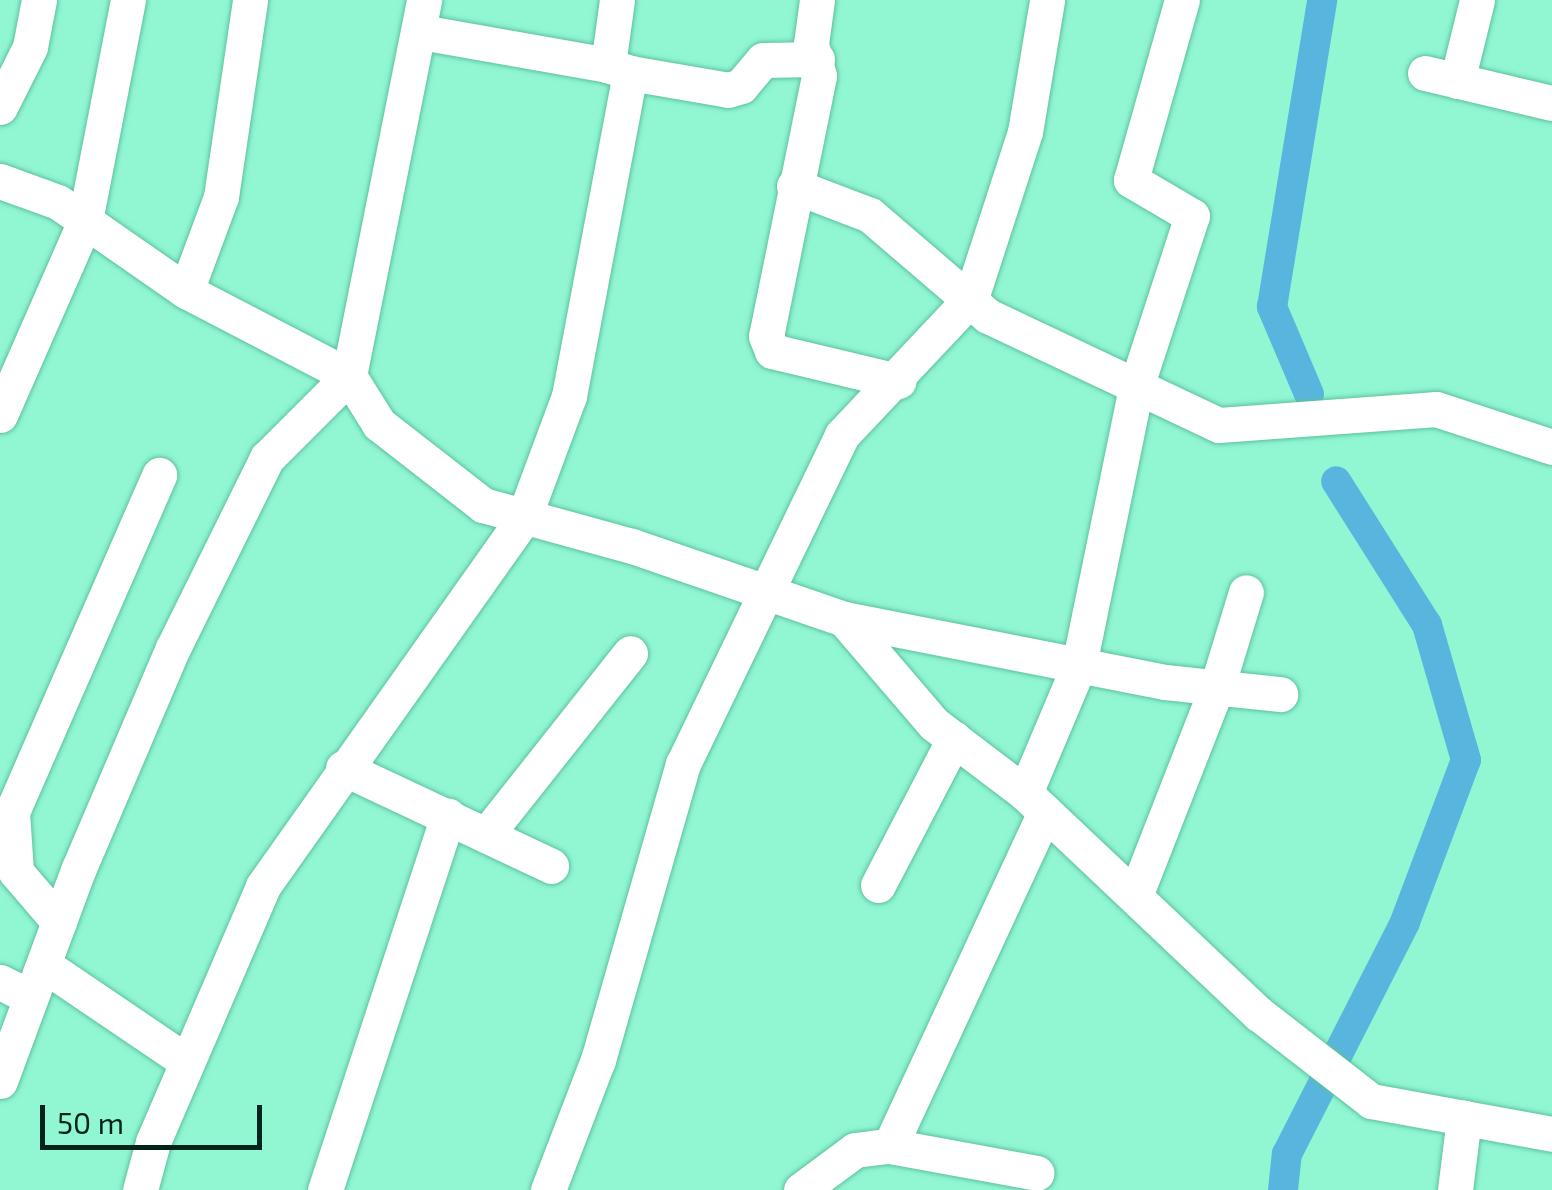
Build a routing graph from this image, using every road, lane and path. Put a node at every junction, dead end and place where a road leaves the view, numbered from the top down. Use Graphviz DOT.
graph roads {
  1 [pos="39,0"];
  2 [pos="128,0"];
  3 [pos="250,0"];
  4 [pos="618,0"];
  5 [pos="817,0"];
  6 [pos="1047,0"];
  7 [pos="1182,0"];
  8 [pos="1477,0"];
  9 [pos="423,16"];
  10 [pos="817,58"];
  11 [pos="619,69"];
  12 [pos="1552,103"];
  13 [pos="0,107"];
  14 [pos="0,181"];
  15 [pos="794,186"];
  16 [pos="85,221"];
  17 [pos="186,291"];
  18 [pos="971,298"];
  19 [pos="349,376"];
  20 [pos="898,381"];
  21 [pos="1136,387"];
  22 [pos="0,415"];
  23 [pos="1552,447"];
  24 [pos="159,475"];
  25 [pos="524,516"];
  26 [pos="766,592"];
  27 [pos="1246,592"];
  28 [pos="844,619"];
  29 [pos="630,653"];
  30 [pos="1079,665"];
  31 [pos="1216,687"];
  32 [pos="1280,694"];
  33 [pos="954,739"];
  34 [pos="343,768"];
  35 [pos="1035,802"];
  36 [pos="448,816"];
  37 [pos="486,835"];
  38 [pos="551,866"];
  39 [pos="878,884"];
  40 [pos="1135,896"];
  41 [pos="59,922"];
  42 [pos="25,981"];
  43 [pos="187,1062"];
  44 [pos="0,1081"];
  45 [pos="1464,1118"];
  46 [pos="1552,1134"];
  47 [pos="890,1146"];
  48 [pos="1037,1173"];
  49 [pos="140,1190"];
  50 [pos="324,1190"];
  51 [pos="548,1190"];
  52 [pos="801,1190"];
  53 [pos="1455,1190"];
  1 -- 13 [label="street"];
  2 -- 16 [label="street"];
  3 -- 17 [label="street"];
  4 -- 11 [label="street"];
  5 -- 10 [label="street"];
  6 -- 18 [label="street"];
  7 -- 21 [label="street"];
  8 -- 12 [label="street"];
  9 -- 11 [label="street"];
  9 -- 19 [label="street"];
  10 -- 11 [label="street"];
  10 -- 15 [label="street"];
  11 -- 25 [label="street"];
  14 -- 16 [label="street"];
  15 -- 18 [label="street"];
  15 -- 20 [label="street"];
  16 -- 17 [label="street"];
  16 -- 22 [label="street"];
  17 -- 19 [label="street"];
  18 -- 20 [label="street"];
  18 -- 21 [label="street"];
  19 -- 25 [label="street"];
  19 -- 41 [label="street"];
  20 -- 26 [label="street"];
  21 -- 23 [label="street"];
  21 -- 30 [label="street"];
  24 -- 41 [label="street"];
  25 -- 26 [label="street"];
  25 -- 34 [label="street"];
  26 -- 28 [label="street"];
  26 -- 51 [label="street"];
  27 -- 31 [label="street"];
  28 -- 30 [label="street"];
  28 -- 33 [label="street"];
  29 -- 37 [label="street"];
  30 -- 31 [label="street"];
  30 -- 35 [label="street"];
  31 -- 32 [label="street"];
  31 -- 40 [label="street"];
  33 -- 35 [label="street"];
  33 -- 39 [label="street"];
  34 -- 36 [label="street"];
  34 -- 43 [label="street"];
  35 -- 40 [label="street"];
  35 -- 47 [label="street"];
  36 -- 37 [label="street"];
  36 -- 50 [label="street"];
  37 -- 38 [label="street"];
  40 -- 45 [label="street"];
  41 -- 42 [label="street"];
  42 -- 43 [label="street"];
  42 -- 44 [label="street"];
  43 -- 49 [label="street"];
  45 -- 46 [label="street"];
  45 -- 53 [label="street"];
  47 -- 48 [label="street"];
  47 -- 52 [label="street"];
}
